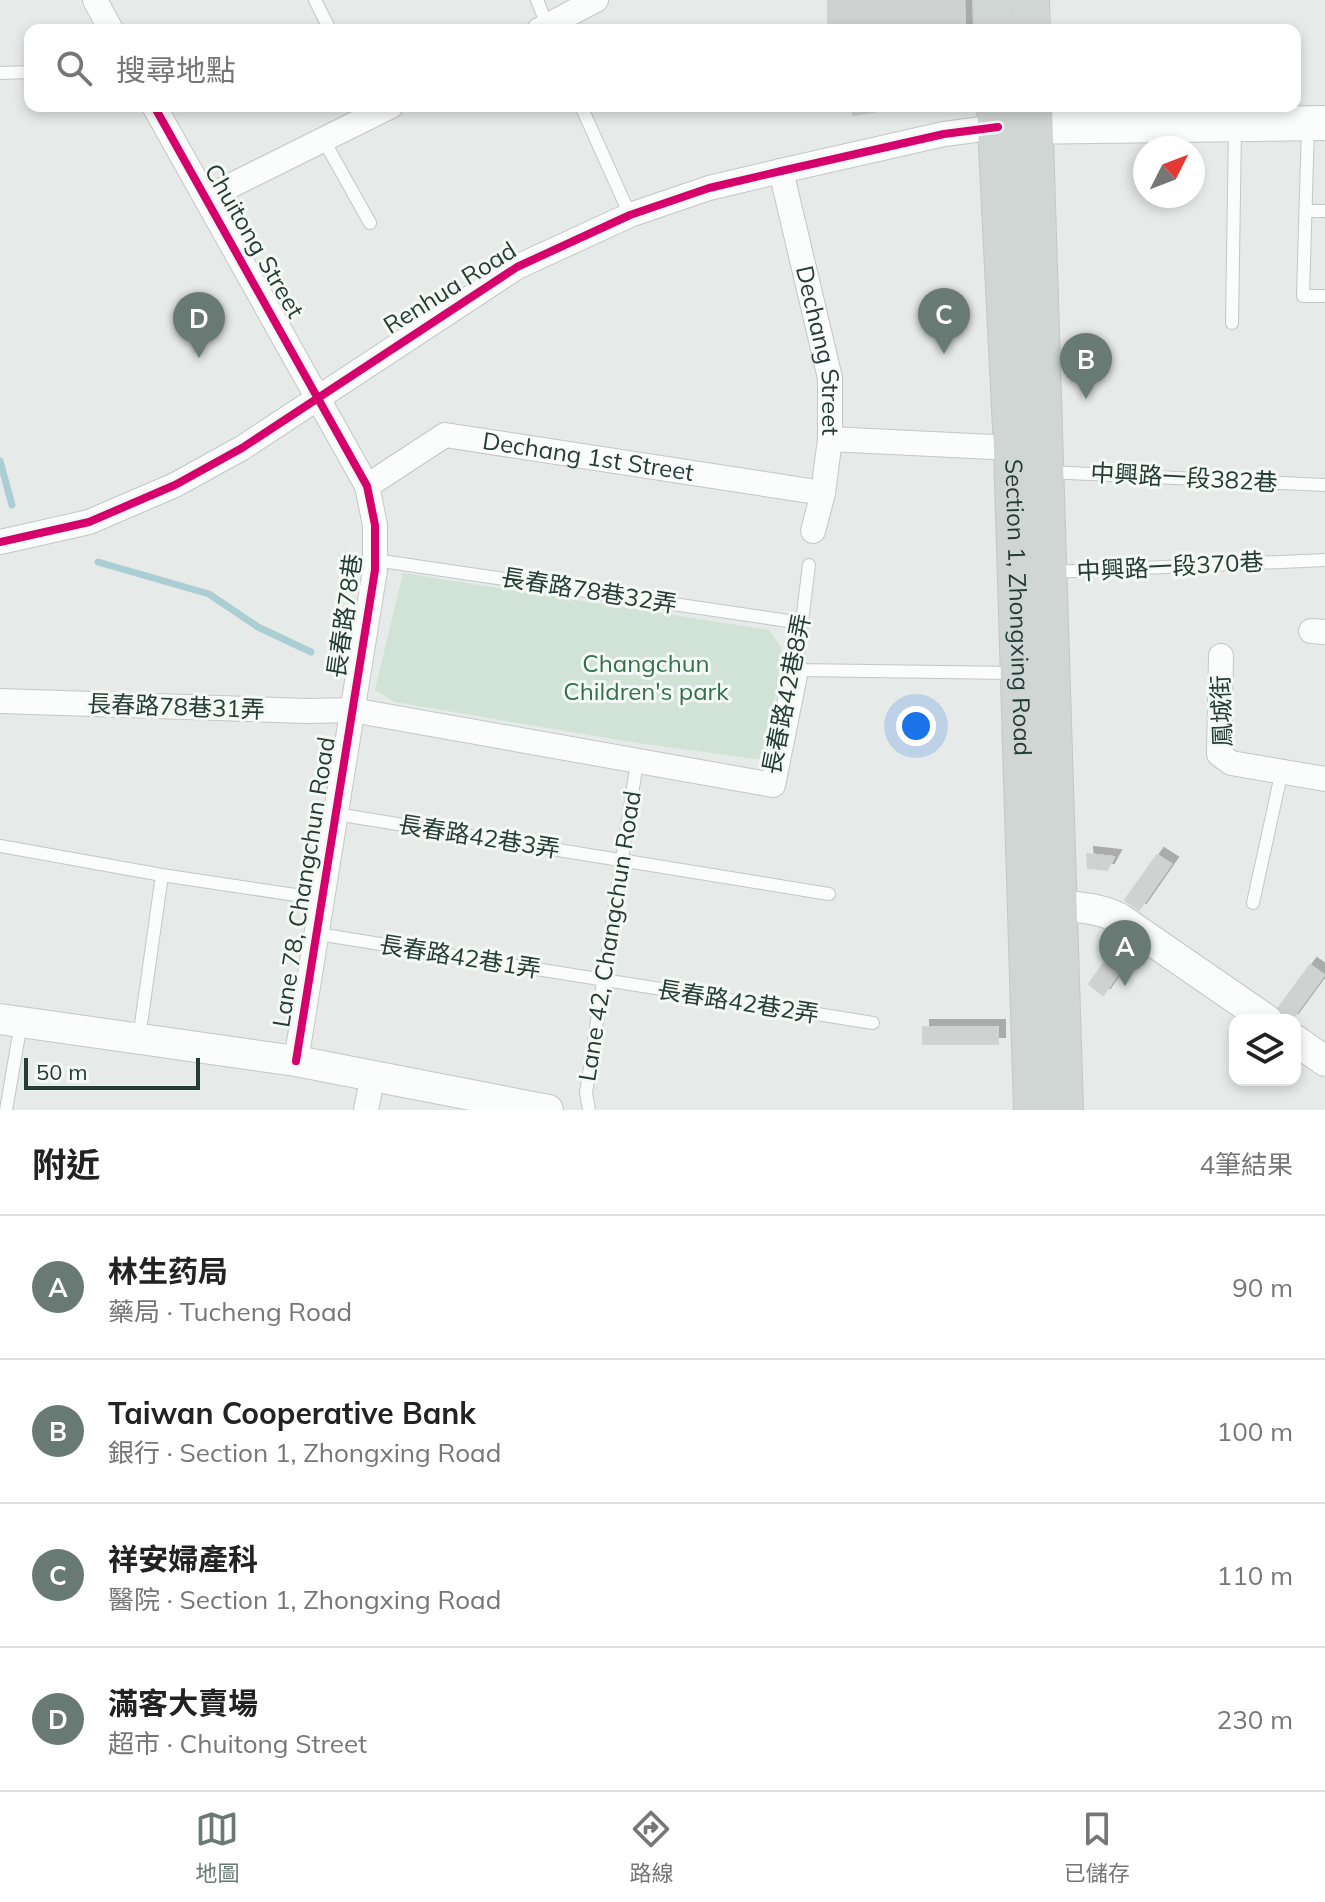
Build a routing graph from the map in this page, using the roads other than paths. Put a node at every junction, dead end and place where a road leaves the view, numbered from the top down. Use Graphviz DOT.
graph roads {
  1 [pos="95,0"];
  2 [pos="315,0"];
  3 [pos="537,0"];
  4 [pos="596,0"];
  5 [pos="992,0"];
  6 [pos="1030,0"];
  7 [pos="108,24"];
  8 [pos="327,24"];
  9 [pos="544,24"];
  10 [pos="554,24"];
  11 [pos="993,24"];
  12 [pos="1031,24"];
  13 [pos="24,72"];
  14 [pos="0,73"];
  15 [pos="157,112"];
  16 [pos="372,112"];
  17 [pos="584,112"];
  18 [pos="1015,116"];
  19 [pos="1316,123"];
  20 [pos="1235,125"];
  21 [pos="323,139"];
  22 [pos="781,171"];
  23 [pos="206,198"];
  24 [pos="1305,211"];
  25 [pos="1325,211"];
  26 [pos="630,215"];
  27 [pos="370,223"];
  28 [pos="1325,296"];
  29 [pos="1232,323"];
  30 [pos="318,396"];
  31 [pos="830,439"];
  32 [pos="1013,448"];
  33 [pos="1044,472"];
  34 [pos="1325,485"];
  35 [pos="367,486"];
  36 [pos="823,493"];
  37 [pos="813,531"];
  38 [pos="0,542"];
  39 [pos="375,560"];
  40 [pos="1325,560"];
  41 [pos="809,565"];
  42 [pos="1031,572"];
  43 [pos="802,623"];
  44 [pos="1221,656"];
  45 [pos="796,670"];
  46 [pos="1018,673"];
  47 [pos="0,701"];
  48 [pos="352,710"];
  49 [pos="637,762"];
  50 [pos="1282,770"];
  51 [pos="1325,779"];
  52 [pos="336,814"];
  53 [pos="0,846"];
  54 [pos="622,861"];
  55 [pos="162,875"];
  56 [pos="829,894"];
  57 [pos="322,899"];
  58 [pos="1253,903"];
  59 [pos="1043,906"];
  60 [pos="318,934"];
  61 [pos="603,980"];
  62 [pos="1258,1014"];
  63 [pos="11,1021"];
  64 [pos="873,1023"];
  65 [pos="139,1039"];
  66 [pos="1301,1043"];
  67 [pos="1323,1056"];
  68 [pos="296,1061"];
  69 [pos="373,1075"];
  70 [pos="6,1110"];
  71 [pos="366,1110"];
  72 [pos="548,1110"];
  73 [pos="589,1110"];
  74 [pos="1033,1110"];
  75 [pos="1064,1110"];
  1 -- 7 [label="street"];
  2 -- 8 [label="lane"];
  3 -- 9 [label="lane"];
  4 -- 10 [label="street"];
  5 -- 11 [label="main road"];
  6 -- 12 [label="main road"];
  13 -- 14 [label="lane"];
  15 -- 23 [label="street, Chuitong Street"];
  16 -- 21 [label="street"];
  17 -- 26 [label="lane"];
  18 -- 20 [label="main road, Renhua Road"];
  18 -- 22 [label="street, Renhua Road"];
  18 -- 32 [label="main road, Section 1, Zhongxing Road"];
  18 -- 33 [label="main road, Section 1, Zhongxing Road"];
  19 -- 20 [label="main road, Renhua Road"];
  19 -- 24 [label="lane"];
  20 -- 29 [label="lane"];
  21 -- 23 [label="street"];
  21 -- 27 [label="lane"];
  22 -- 26 [label="street, Renhua Road"];
  22 -- 31 [label="street, Dechang Street"];
  23 -- 30 [label="street, Chuitong Street"];
  24 -- 25 [label="lane"];
  24 -- 28 [label="lane"];
  26 -- 30 [label="street, Renhua Road"];
  30 -- 35 [label="street, 長春路78巷"];
  30 -- 38 [label="street, Renhua Road"];
  31 -- 32 [label="street"];
  31 -- 36 [label="street, Dechang Street"];
  32 -- 42 [label="main road, Section 1, Zhongxing Road"];
  33 -- 34 [label="lane, 中興路一段382巷"];
  33 -- 42 [label="main road, Section 1, Zhongxing Road"];
  35 -- 36 [label="street, Dechang 1st Street"];
  35 -- 39 [label="street, 長春路78巷"];
  36 -- 37 [label="street, Dechang Street"];
  39 -- 43 [label="lane, 長春路78巷32弄"];
  39 -- 48 [label="street, 長春路78巷"];
  40 -- 42 [label="lane, 中興路一段370巷"];
  41 -- 43 [label="lane, 長春路42巷8弄"];
  42 -- 46 [label="main road, Section 1, Zhongxing Road"];
  42 -- 59 [label="main road, Section 1, Zhongxing Road"];
  43 -- 45 [label="lane, 長春路42巷8弄"];
  44 -- 50 [label="street, 鳳城街"];
  45 -- 46 [label="lane"];
  45 -- 49 [label="street, 長春路42巷8弄"];
  46 -- 59 [label="main road, Section 1, Zhongxing Road"];
  47 -- 48 [label="street, 長春路78巷31弄"];
  48 -- 49 [label="street, 長春路78巷31弄"];
  48 -- 52 [label="street, Lane 78, Changchun Road"];
  49 -- 54 [label="lane, Lane 42, Changchun Road"];
  50 -- 51 [label="street, 鳳城街"];
  50 -- 58 [label="lane"];
  52 -- 54 [label="lane, 長春路42巷3弄"];
  52 -- 57 [label="street, Lane 78, Changchun Road"];
  53 -- 55 [label="lane"];
  54 -- 56 [label="lane, 長春路42巷3弄"];
  54 -- 61 [label="lane, Lane 42, Changchun Road"];
  55 -- 57 [label="lane"];
  55 -- 65 [label="lane"];
  57 -- 60 [label="street, Lane 78, Changchun Road"];
  59 -- 62 [label="street"];
  59 -- 74 [label="main road, Section 1, Zhongxing Road"];
  59 -- 75 [label="main road, Section 1, Zhongxing Road"];
  60 -- 61 [label="lane, 長春路42巷1弄"];
  60 -- 68 [label="street, Lane 78, Changchun Road"];
  61 -- 64 [label="lane, 長春路42巷2弄"];
  61 -- 73 [label="lane, Lane 42, Changchun Road"];
  63 -- 65 [label="street"];
  63 -- 70 [label="lane"];
  65 -- 68 [label="street"];
  66 -- 67 [label="street"];
  68 -- 69 [label="street"];
  69 -- 71 [label="street"];
  69 -- 72 [label="street"];
}
